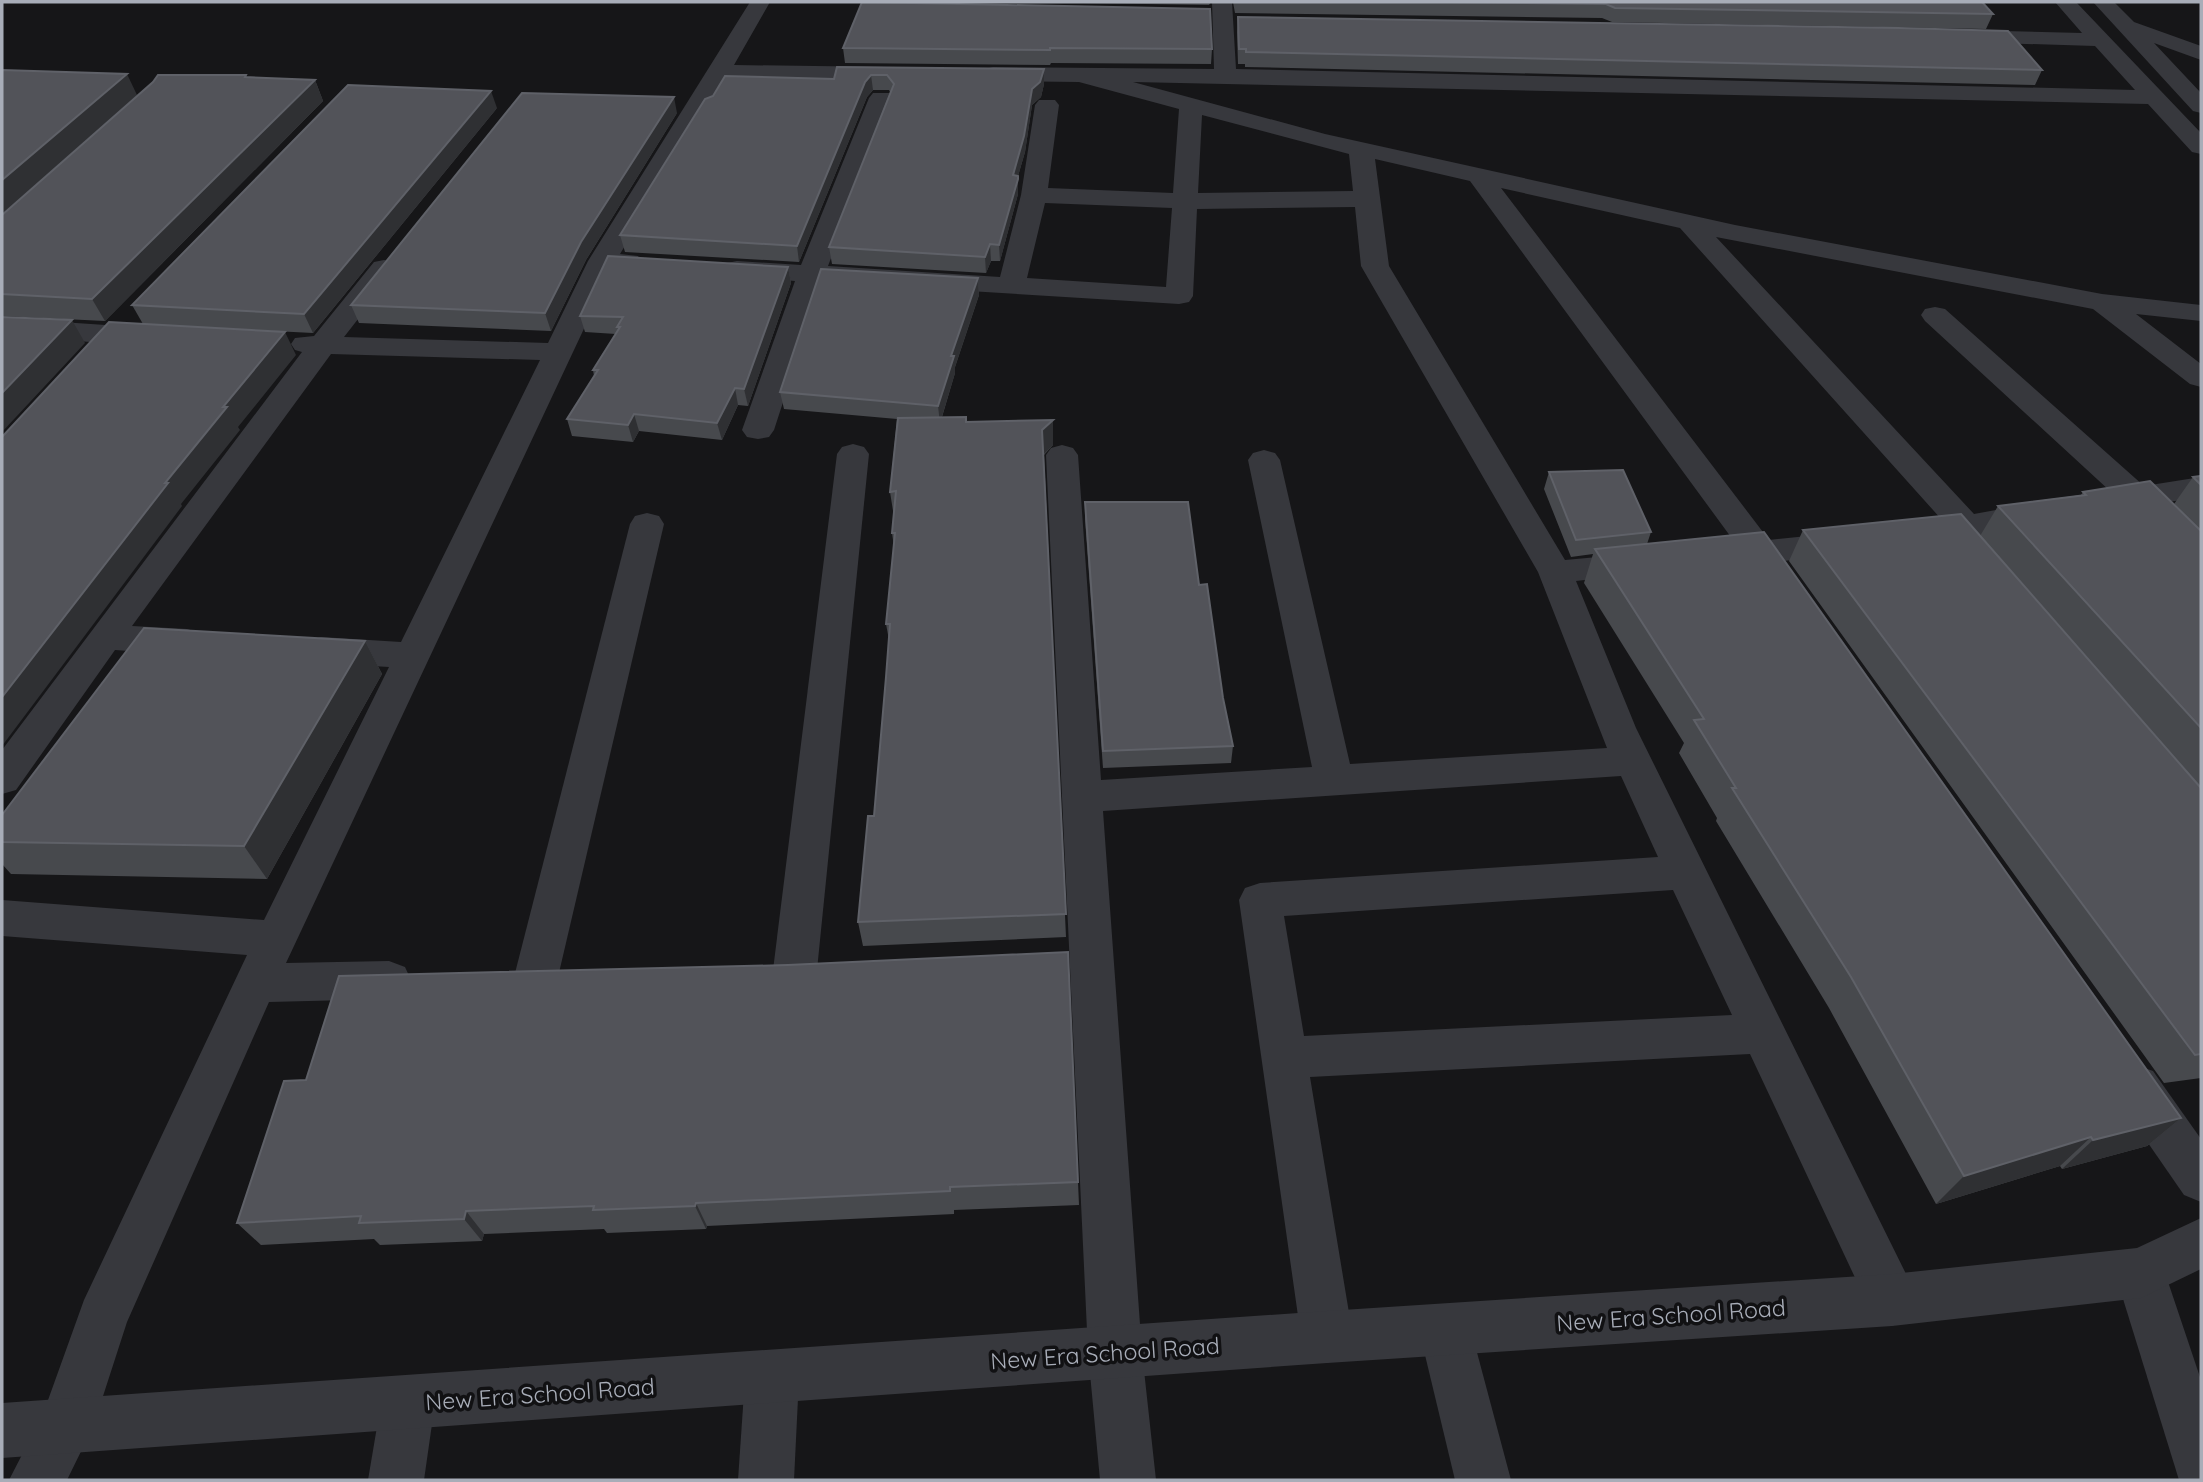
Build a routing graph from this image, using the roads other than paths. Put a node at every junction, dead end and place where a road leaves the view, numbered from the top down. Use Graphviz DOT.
graph roads {
  1 [pos="752,2"];
  2 [pos="760,2"];
  3 [pos="2103,2"];
  4 [pos="2072,9"];
  5 [pos="1223,13"];
  6 [pos="1195,14"];
  7 [pos="1250,23"];
  8 [pos="2126,26"];
  9 [pos="1948,36"];
  10 [pos="2201,38"];
  11 [pos="2100,40"];
  12 [pos="2173,43"];
  13 [pos="2201,53"];
  14 [pos="1618,64"];
  15 [pos="719,72"];
  16 [pos="914,74"];
  17 [pos="970,74"];
  18 [pos="1081,75"];
  19 [pos="1226,76"];
  20 [pos="1627,86"];
  21 [pos="2152,97"];
  22 [pos="881,98"];
  23 [pos="1047,105"];
  24 [pos="1191,105"];
  25 [pos="2201,106"];
  26 [pos="2201,147"];
  27 [pos="1361,149"];
  28 [pos="1479,176"];
  29 [pos="1034,195"];
  30 [pos="1367,199"];
  31 [pos="1185,201"];
  32 [pos="1688,222"];
  33 [pos="400,248"];
  34 [pos="602,261"];
  35 [pos="658,264"];
  36 [pos="714,268"];
  37 [pos="811,274"];
  38 [pos="1012,286"];
  39 [pos="2102,302"];
  40 [pos="2201,313"];
  41 [pos="1935,315"];
  42 [pos="122,325"];
  43 [pos="2,327"];
  44 [pos="178,338"];
  45 [pos="283,343"];
  46 [pos="322,345"];
  47 [pos="558,352"];
  48 [pos="84,365"];
  49 [pos="2201,378"];
  50 [pos="758,430"];
  51 [pos="853,454"];
  52 [pos="1062,455"];
  53 [pos="1264,460"];
  54 [pos="2201,487"];
  55 [pos="2137,497"];
  56 [pos="647,524"];
  57 [pos="1960,528"];
  58 [pos="1761,552"];
  59 [pos="2201,561"];
  60 [pos="1980,562"];
  61 [pos="1555,572"];
  62 [pos="1793,598"];
  63 [pos="105,637"];
  64 [pos="216,644"];
  65 [pos="285,648"];
  66 [pos="411,655"];
  67 [pos="1632,761"];
  68 [pos="2,779"];
  69 [pos="1334,780"];
  70 [pos="1082,797"];
  71 [pos="1686,872"];
  72 [pos="2,918"];
  73 [pos="276,939"];
  74 [pos="795,969"];
  75 [pos="536,977"];
  76 [pos="429,979"];
  77 [pos="255,983"];
  78 [pos="1763,1033"];
  79 [pos="2113,1054"];
  80 [pos="1284,1058"];
  81 [pos="2201,1179"];
  82 [pos="2201,1243"];
  83 [pos="2141,1273"];
  84 [pos="1892,1300"];
  85 [pos="1445,1330"];
  86 [pos="1327,1337"];
  87 [pos="1115,1352"];
  88 [pos="772,1378"];
  89 [pos="408,1403"];
  90 [pos="66,1427"];
  91 [pos="2,1430"];
  92 [pos="2201,1465"];
  93 [pos="37,1480"];
  94 [pos="396,1480"];
  95 [pos="766,1480"];
  96 [pos="1128,1480"];
  97 [pos="1483,1480"];
  1 -- 2 [label="street"];
  2 -- 15 [label="street"];
  3 -- 8 [label="street"];
  4 -- 8 [label="street"];
  4 -- 11 [label="street"];
  5 -- 6 [label="street"];
  5 -- 7 [label="street"];
  5 -- 19 [label="street"];
  8 -- 12 [label="street"];
  8 -- 25 [label="street"];
  9 -- 11 [label="street"];
  10 -- 12 [label="street"];
  11 -- 21 [label="street"];
  12 -- 13 [label="street"];
  14 -- 20 [label="street"];
  15 -- 16 [label="street"];
  15 -- 34 [label="street"];
  17 -- 18 [label="street"];
  18 -- 19 [label="street"];
  18 -- 24 [label="street"];
  19 -- 20 [label="street"];
  20 -- 21 [label="street"];
  21 -- 26 [label="street"];
  22 -- 37 [label="street"];
  23 -- 29 [label="street"];
  24 -- 27 [label="street"];
  24 -- 31 [label="street"];
  27 -- 28 [label="street"];
  27 -- 30 [label="street"];
  28 -- 32 [label="street"];
  28 -- 58 [label="street"];
  29 -- 31 [label="street"];
  29 -- 38 [label="street"];
  30 -- 31 [label="street"];
  30 -- 61 [label="street"];
  31 -- 38 [label="street"];
  32 -- 39 [label="street"];
  32 -- 57 [label="street"];
  33 -- 46 [label="street"];
  34 -- 35 [label="street"];
  34 -- 47 [label="street"];
  36 -- 37 [label="street"];
  37 -- 38 [label="street"];
  37 -- 50 [label="street"];
  39 -- 40 [label="street"];
  39 -- 49 [label="street"];
  41 -- 55 [label="street"];
  42 -- 43 [label="street"];
  42 -- 44 [label="street"];
  42 -- 48 [label="street"];
  45 -- 46 [label="street"];
  46 -- 47 [label="street"];
  46 -- 63 [label="street"];
  47 -- 66 [label="street"];
  51 -- 74 [label="street"];
  52 -- 70 [label="street"];
  53 -- 69 [label="street"];
  54 -- 55 [label="street"];
  55 -- 57 [label="street"];
  55 -- 59 [label="street"];
  56 -- 75 [label="street"];
  57 -- 58 [label="street"];
  57 -- 60 [label="street"];
  58 -- 61 [label="street"];
  58 -- 62 [label="street"];
  61 -- 67 [label="street"];
  63 -- 64 [label="street"];
  63 -- 68 [label="street"];
  65 -- 66 [label="street"];
  66 -- 73 [label="street"];
  67 -- 69 [label="street"];
  67 -- 71 [label="street"];
  69 -- 70 [label="street"];
  70 -- 87 [label="street"];
  71 -- 78 [label="street"];
  71 -- 80 [label="street"];
  72 -- 73 [label="street"];
  73 -- 77 [label="street"];
  76 -- 77 [label="street"];
  77 -- 90 [label="street"];
  78 -- 80 [label="street"];
  78 -- 84 [label="street"];
  79 -- 81 [label="street"];
  80 -- 86 [label="street"];
  82 -- 83 [label="street, New Era School Road"];
  83 -- 84 [label="street, New Era School Road"];
  83 -- 92 [label="street"];
  84 -- 85 [label="street, New Era School Road"];
  85 -- 86 [label="street, New Era School Road"];
  85 -- 97 [label="street"];
  86 -- 87 [label="street, New Era School Road"];
  87 -- 88 [label="street, New Era School Road"];
  87 -- 96 [label="street"];
  88 -- 89 [label="street, New Era School Road"];
  88 -- 95 [label="street"];
  89 -- 90 [label="street, New Era School Road"];
  89 -- 94 [label="street"];
  90 -- 91 [label="street, New Era School Road"];
  90 -- 93 [label="street"];
}
